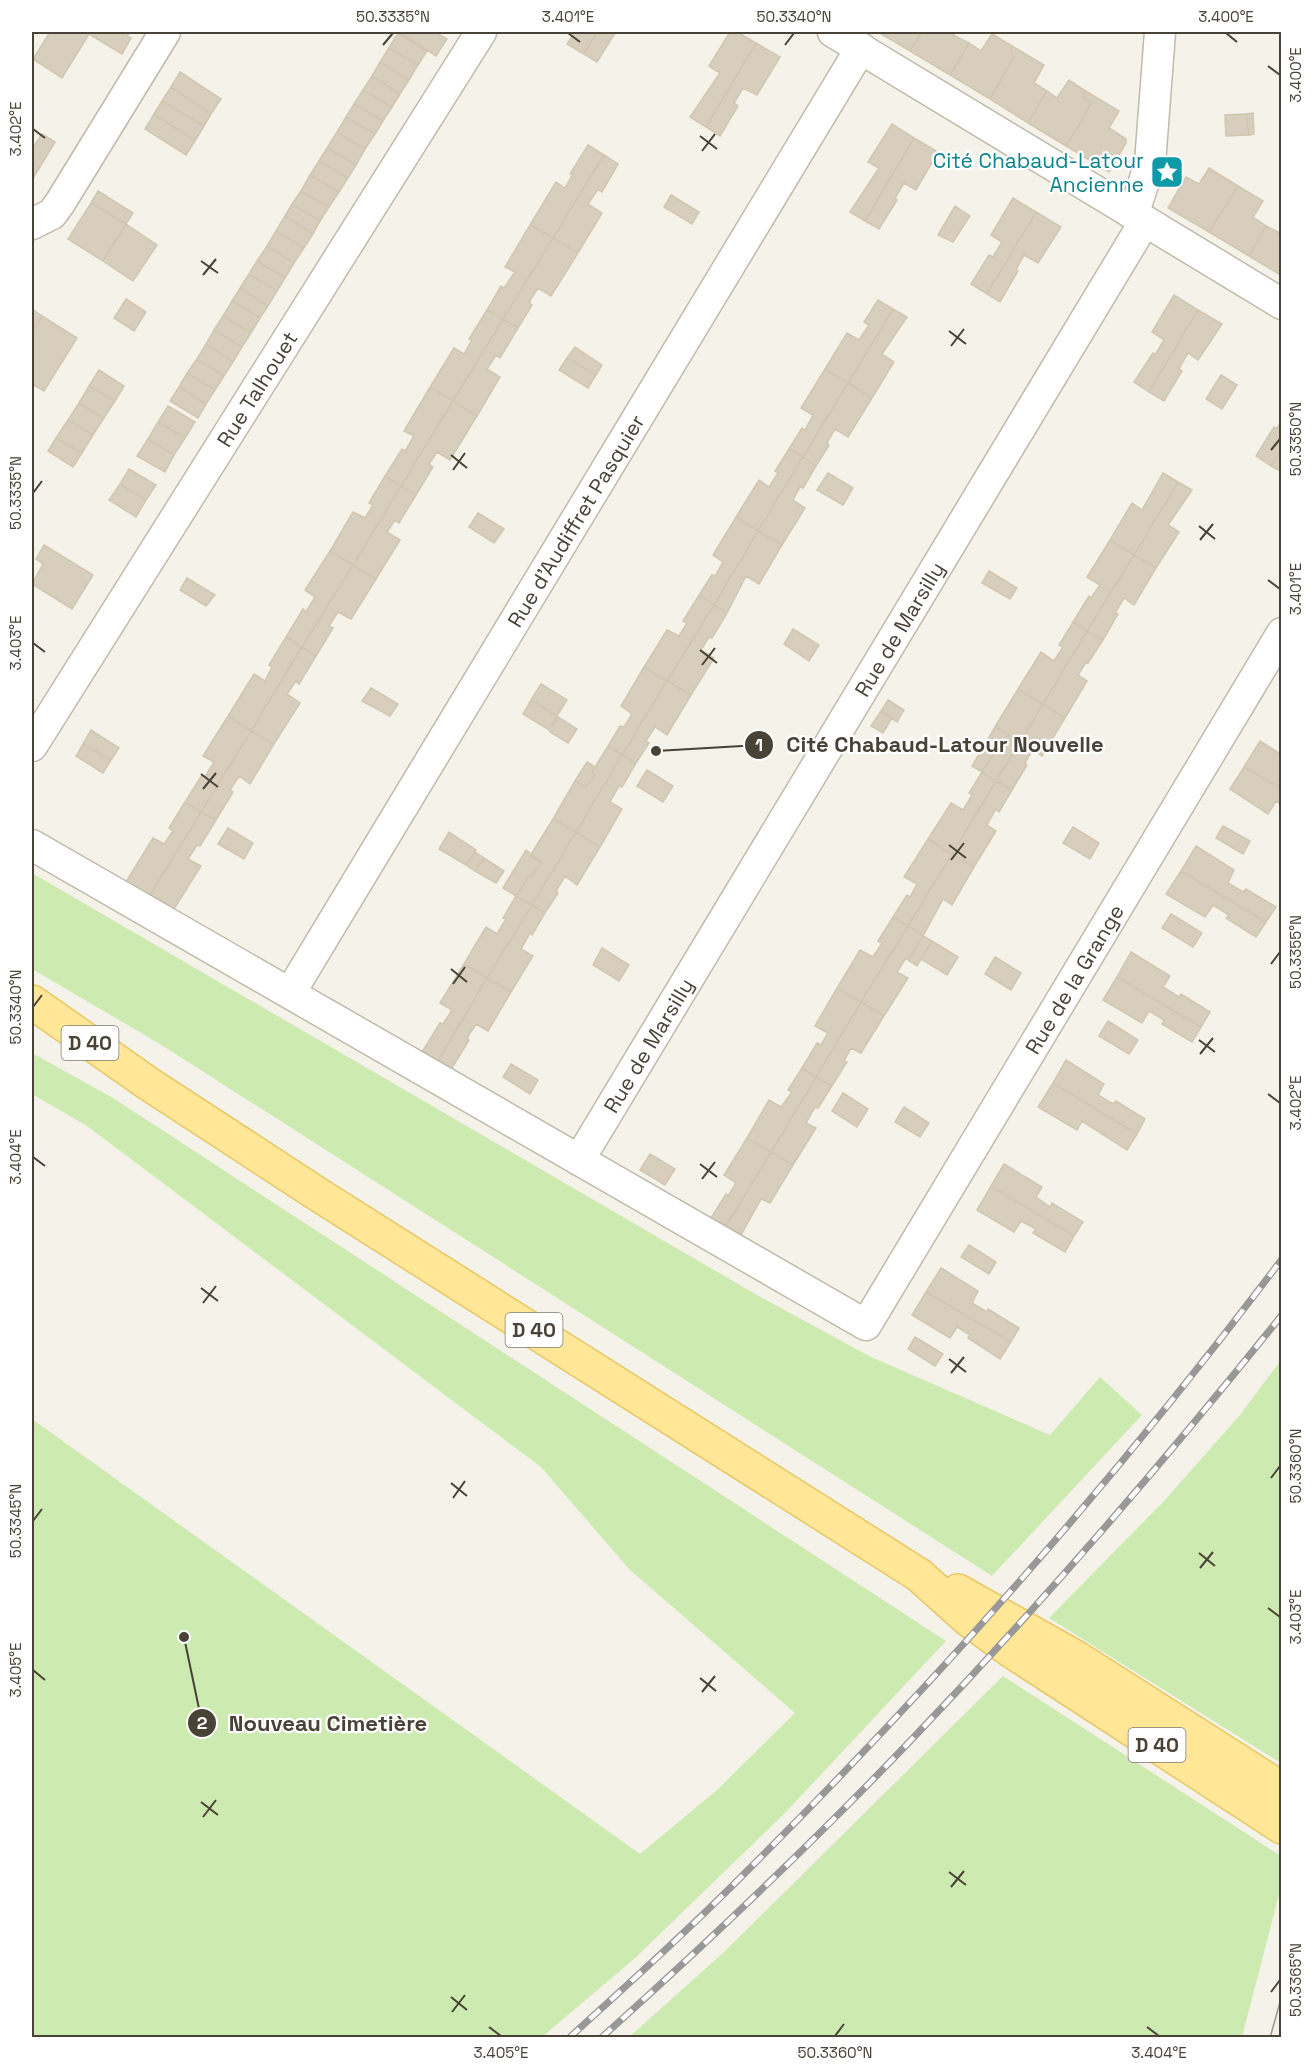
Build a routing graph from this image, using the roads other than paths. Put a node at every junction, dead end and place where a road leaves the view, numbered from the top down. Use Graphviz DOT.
graph roads {
  1 [pos="165,32"];
  2 [pos="481,32"];
  3 [pos="833,32"];
  4 [pos="1161,32"];
  5 [pos="861,48"];
  6 [pos="1137,217"];
  7 [pos="32,224"];
  8 [pos="1281,304"];
  9 [pos="1281,633"];
  10 [pos="32,746"];
  11 [pos="32,845"];
  12 [pos="291,993"];
  13 [pos="32,1002"];
  14 [pos="32,1018"];
  15 [pos="149,1084"];
  16 [pos="579,1160"];
  17 [pos="919,1575"];
  18 [pos="1281,1789"];
  19 [pos="1281,1827"];
  1 -- 7 [label="street"];
  2 -- 10 [label="street, Rue Talhouet"];
  3 -- 5 [label="street"];
  4 -- 6 [label="street, Rue de Marsilly"];
  5 -- 6 [label="street"];
  5 -- 12 [label="street, Rue d'Audiffret Pasquier"];
  6 -- 8 [label="street"];
  6 -- 16 [label="street, Rue de Marsilly"];
  9 -- 16 [label="street, Rue de la Grange"];
  11 -- 12 [label="street"];
  12 -- 16 [label="street"];
  13 -- 15 [label="main road, D 40"];
  14 -- 15 [label="main road, D 40"];
  15 -- 17 [label="main road, D 40"];
  17 -- 18 [label="main road, D 40"];
  17 -- 19 [label="main road, D 40"];
}
